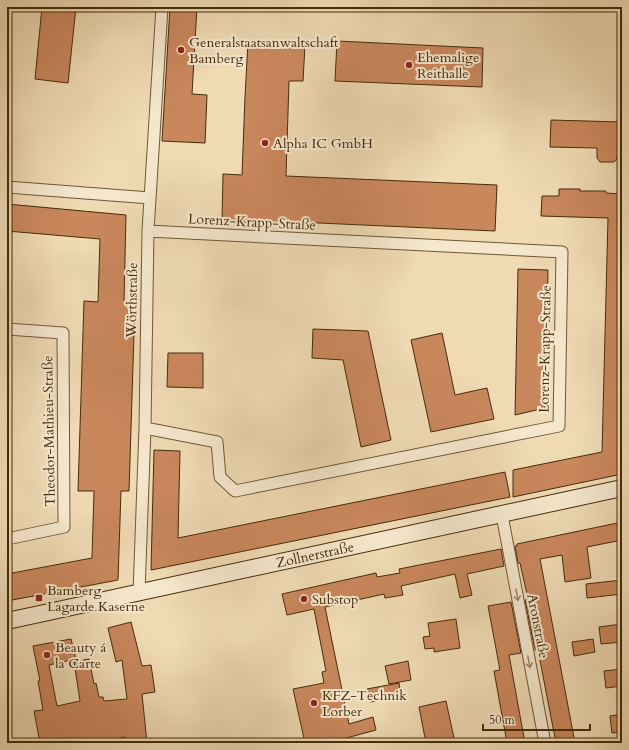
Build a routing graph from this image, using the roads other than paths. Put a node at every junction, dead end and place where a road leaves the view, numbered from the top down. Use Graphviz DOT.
graph roads {
  1 [pos="162,7"];
  2 [pos="7,187"];
  3 [pos="150,198"];
  4 [pos="148,231"];
  5 [pos="7,329"];
  6 [pos="145,428"];
  7 [pos="622,488"];
  8 [pos="502,515"];
  9 [pos="7,539"];
  10 [pos="138,593"];
  11 [pos="7,621"];
  12 [pos="545,743"];
  1 -- 3 [label="street, Wörthstraße"];
  2 -- 3 [label="street"];
  3 -- 4 [label="street, Wörthstraße"];
  4 -- 6 [label="street, Wörthstraße"];
  4 -- 6 [label="street, Lorenz-Krapp-Straße"];
  5 -- 9 [label="street, Theodor-Mathieu-Straße"];
  6 -- 10 [label="street, Wörthstraße"];
  7 -- 8 [label="street, Zollnerstraße"];
  8 -- 10 [label="street, Zollnerstraße"];
  8 -- 12 [label="street, Aronstraße, one-way"];
  10 -- 11 [label="street, Zollnerstraße"];
}
